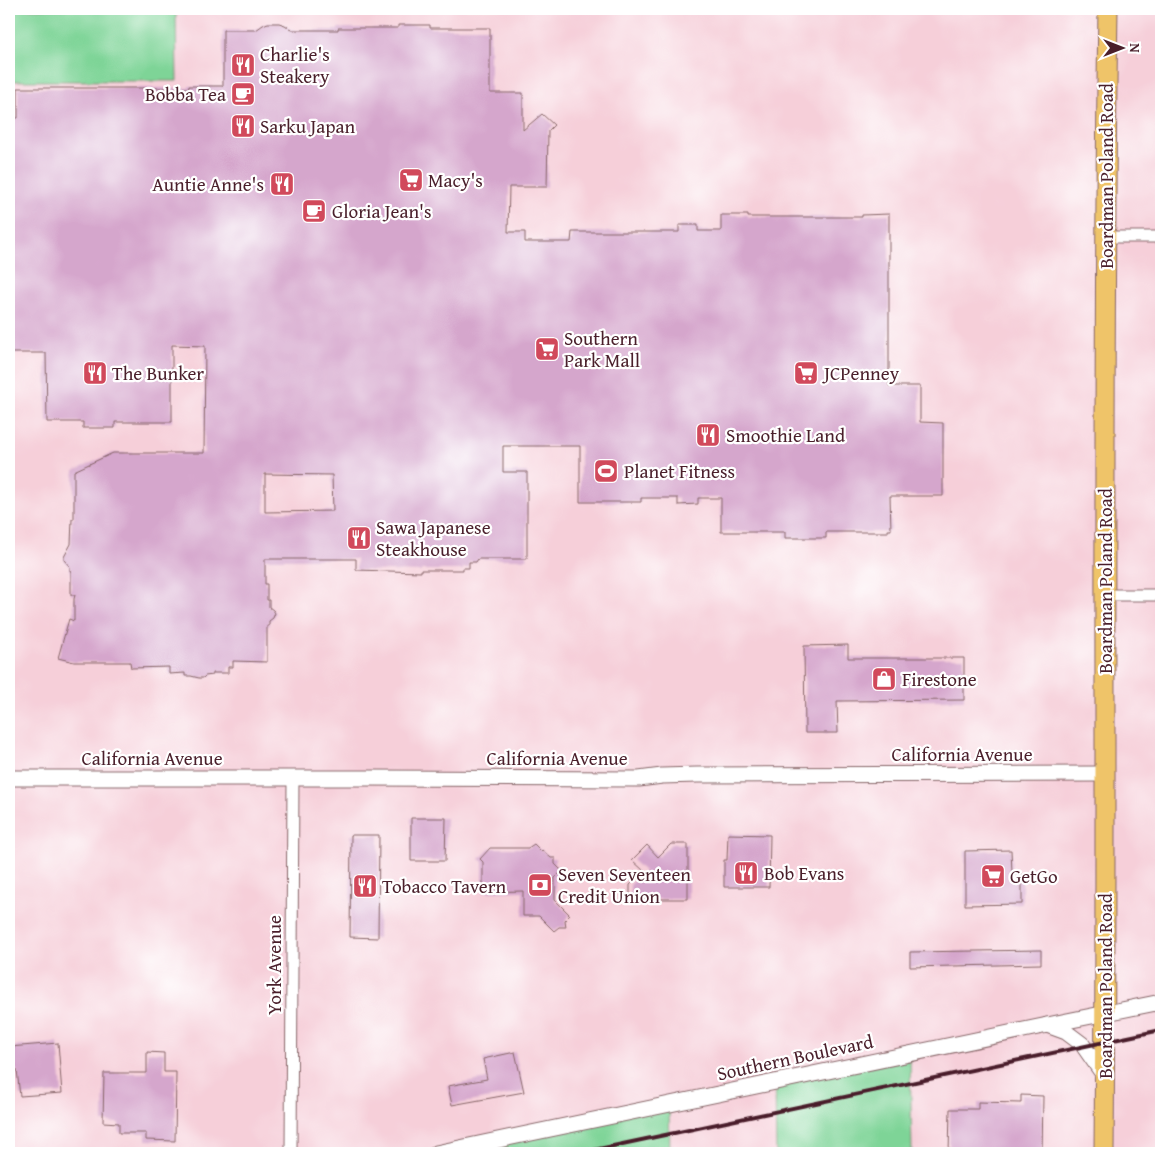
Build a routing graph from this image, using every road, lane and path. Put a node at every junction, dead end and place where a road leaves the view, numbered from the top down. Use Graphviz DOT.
graph roads {
  1 [pos="1108,9"];
  2 [pos="1106,237"];
  3 [pos="1161,237"];
  4 [pos="1104,595"];
  5 [pos="1161,595"];
  6 [pos="1106,774"];
  7 [pos="9,778"];
  8 [pos="293,778"];
  9 [pos="1161,1002"];
  10 [pos="1105,1014"];
  11 [pos="1047,1025"];
  12 [pos="1104,1077"];
  13 [pos="290,1153"];
  14 [pos="436,1153"];
  15 [pos="1104,1153"];
  1 -- 2 [label="main road, Boardman Poland Road"];
  2 -- 3 [label="street"];
  2 -- 4 [label="main road, Boardman Poland Road"];
  4 -- 5 [label="street"];
  4 -- 6 [label="main road, Boardman Poland Road"];
  6 -- 8 [label="street, California Avenue"];
  6 -- 10 [label="main road, Boardman Poland Road"];
  7 -- 8 [label="street, California Avenue"];
  8 -- 13 [label="street, York Avenue"];
  9 -- 10 [label="street, Southern Boulevard"];
  10 -- 11 [label="street, Southern Boulevard"];
  10 -- 12 [label="main road, Boardman Poland Road"];
  11 -- 12 [label="street"];
  11 -- 14 [label="street, Southern Boulevard"];
  12 -- 15 [label="main road, Boardman Poland Road"];
}
